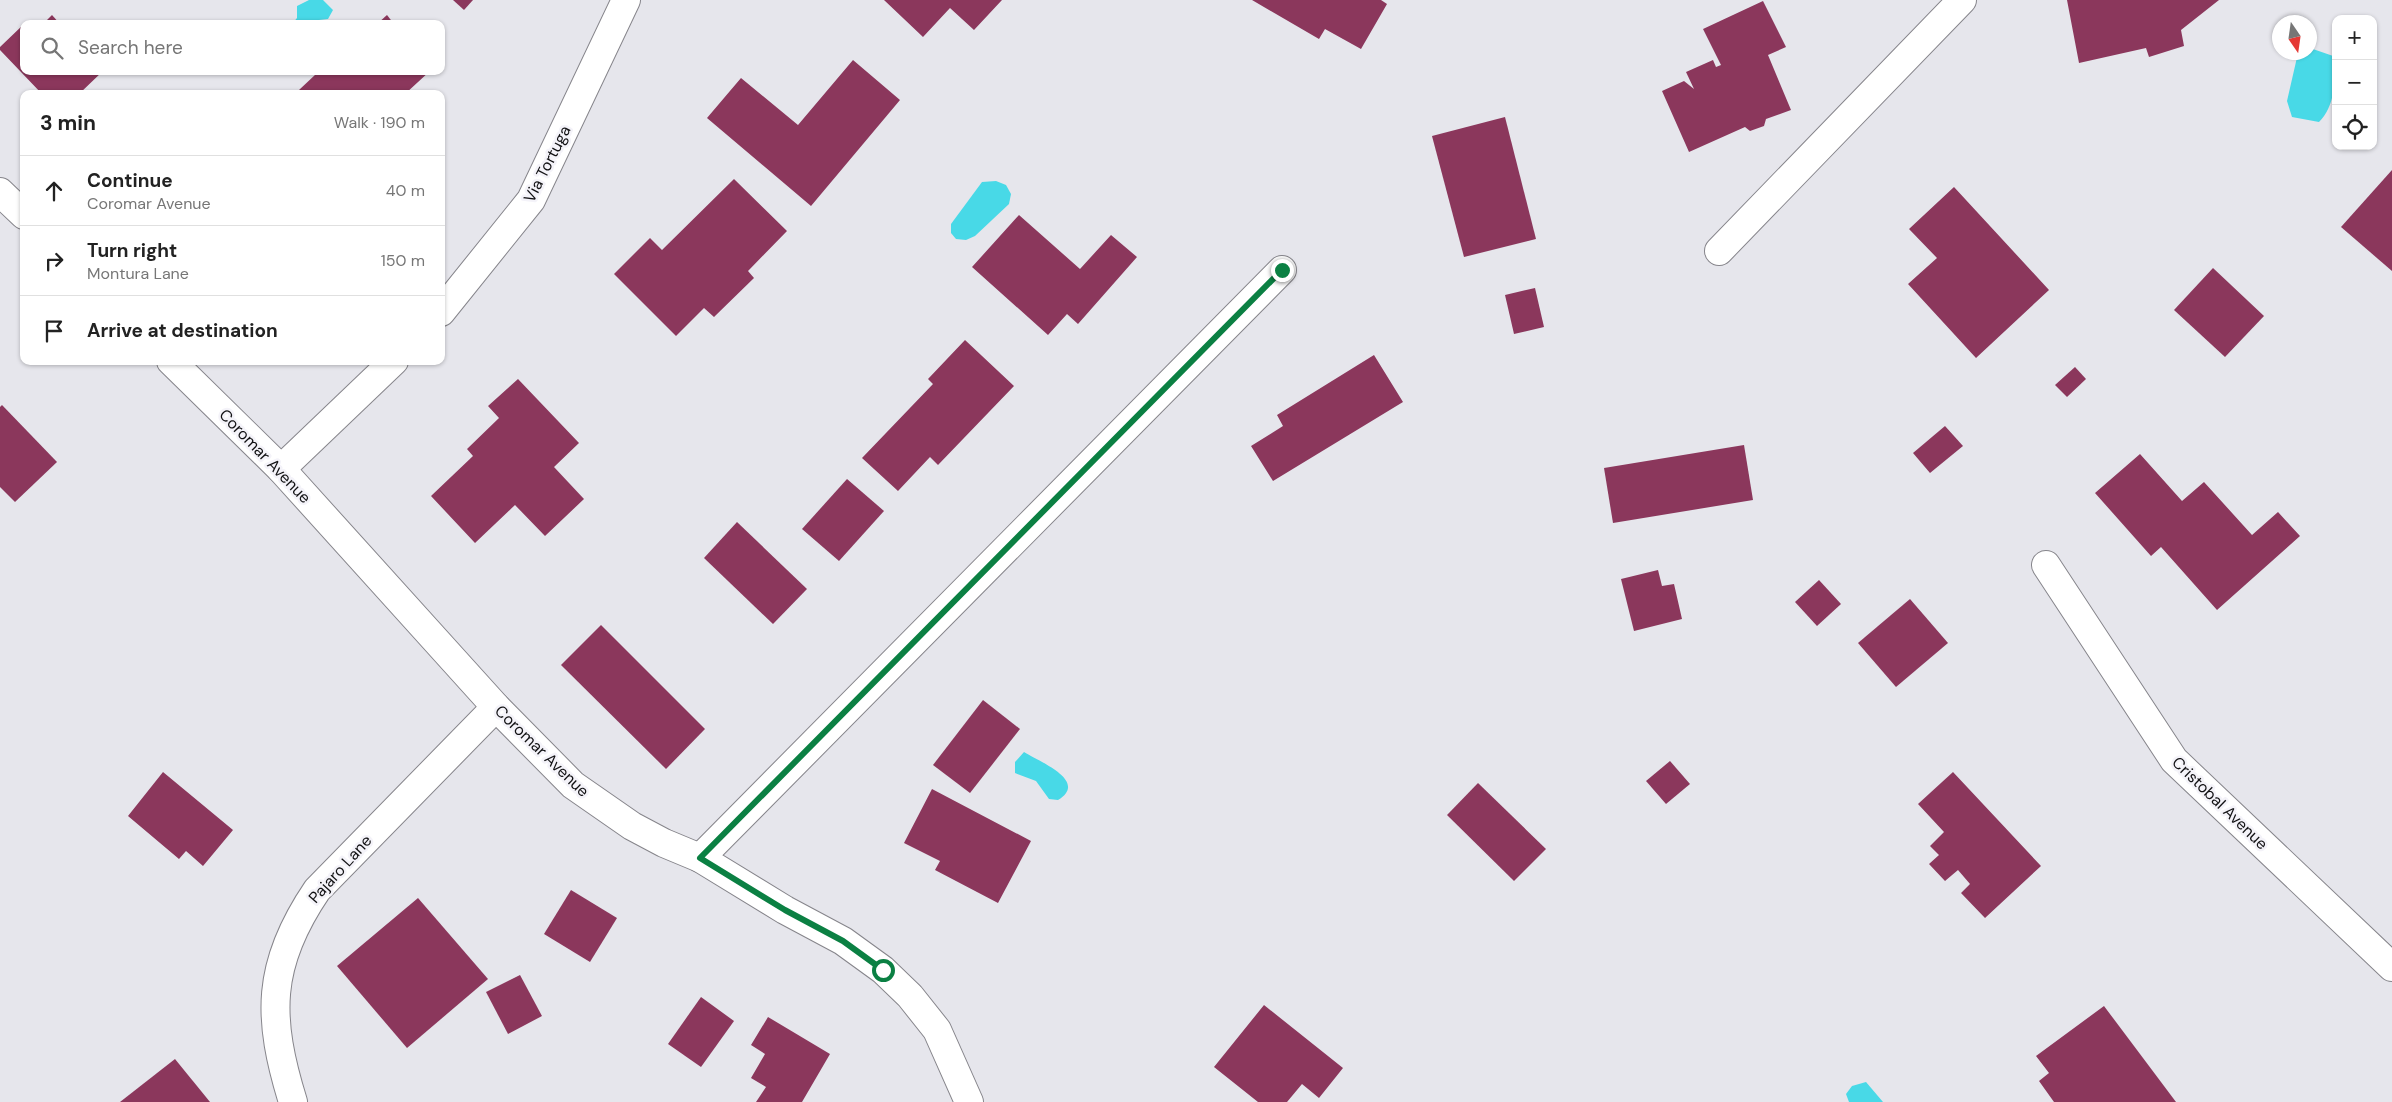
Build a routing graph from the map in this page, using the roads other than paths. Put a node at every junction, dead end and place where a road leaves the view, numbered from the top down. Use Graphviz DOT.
graph roads {
  1 [pos="626,0"];
  2 [pos="1962,0"];
  3 [pos="0,192"];
  4 [pos="20,211"];
  5 [pos="1719,251"];
  6 [pos="1282,270"];
  7 [pos="445,307"];
  8 [pos="175,365"];
  9 [pos="390,365"];
  10 [pos="281,469"];
  11 [pos="2046,565"];
  12 [pos="496,706"];
  13 [pos="700,858"];
  14 [pos="2392,967"];
  15 [pos="293,1102"];
  16 [pos="969,1102"];
  1 -- 7 [label="street, Via Tortuga"];
  2 -- 5 [label="street"];
  3 -- 4 [label="street"];
  6 -- 13 [label="street"];
  8 -- 10 [label="street, Coromar Avenue"];
  9 -- 10 [label="street"];
  10 -- 12 [label="street, Coromar Avenue"];
  11 -- 14 [label="street, Cristobal Avenue"];
  12 -- 13 [label="street, Coromar Avenue"];
  12 -- 15 [label="street, Pajaro Lane"];
  13 -- 16 [label="street, Coromar Avenue"];
}
